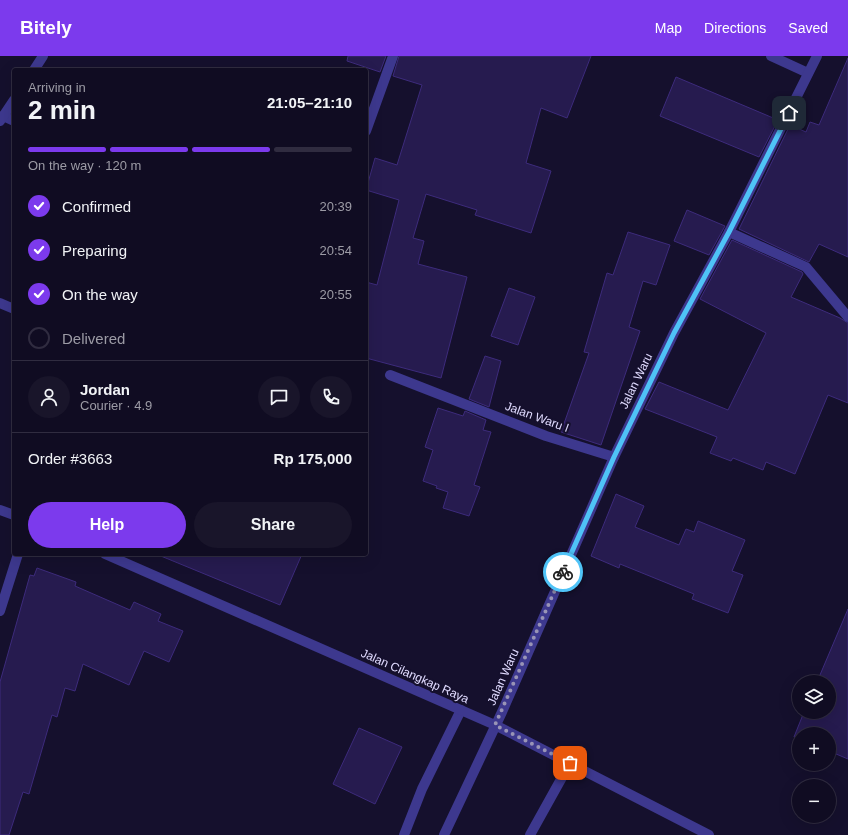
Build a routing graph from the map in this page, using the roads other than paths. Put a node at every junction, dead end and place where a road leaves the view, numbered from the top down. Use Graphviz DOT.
graph roads {
  1 [pos="43,56"];
  2 [pos="393,56"];
  3 [pos="770,56"];
  4 [pos="817,56"];
  5 [pos="35,68"];
  6 [pos="808,73"];
  7 [pos="12,103"];
  8 [pos="2,118"];
  9 [pos="12,120"];
  10 [pos="368,125"];
  11 [pos="729,232"];
  12 [pos="0,303"];
  13 [pos="12,307"];
  14 [pos="848,317"];
  15 [pos="390,375"];
  16 [pos="614,457"];
  17 [pos="0,510"];
  18 [pos="12,514"];
  19 [pos="17,556"];
  20 [pos="110,556"];
  21 [pos="0,611"];
  22 [pos="462,710"];
  23 [pos="495,725"];
  24 [pos="570,763"];
  25 [pos="404,835"];
  26 [pos="444,835"];
  27 [pos="530,835"];
  28 [pos="709,835"];
  1 -- 5 [label="street"];
  2 -- 10 [label="street"];
  3 -- 6 [label="street"];
  4 -- 6 [label="street, Jalan Waru"];
  6 -- 11 [label="street, Jalan Waru"];
  7 -- 8 [label="street"];
  8 -- 9 [label="street"];
  11 -- 14 [label="street"];
  11 -- 16 [label="street, Jalan Waru"];
  12 -- 13 [label="street"];
  15 -- 16 [label="street, Jalan Waru I"];
  16 -- 23 [label="street, Jalan Waru"];
  17 -- 18 [label="street"];
  19 -- 21 [label="street"];
  20 -- 22 [label="street, Jalan Cilangkap Raya"];
  22 -- 23 [label="street, Jalan Cilangkap Raya"];
  22 -- 25 [label="street"];
  23 -- 24 [label="street, Jalan Cilangkap Raya"];
  23 -- 26 [label="street, Jalan Waru"];
  24 -- 27 [label="street"];
  24 -- 28 [label="street, Jalan Cilangkap Raya"];
}
